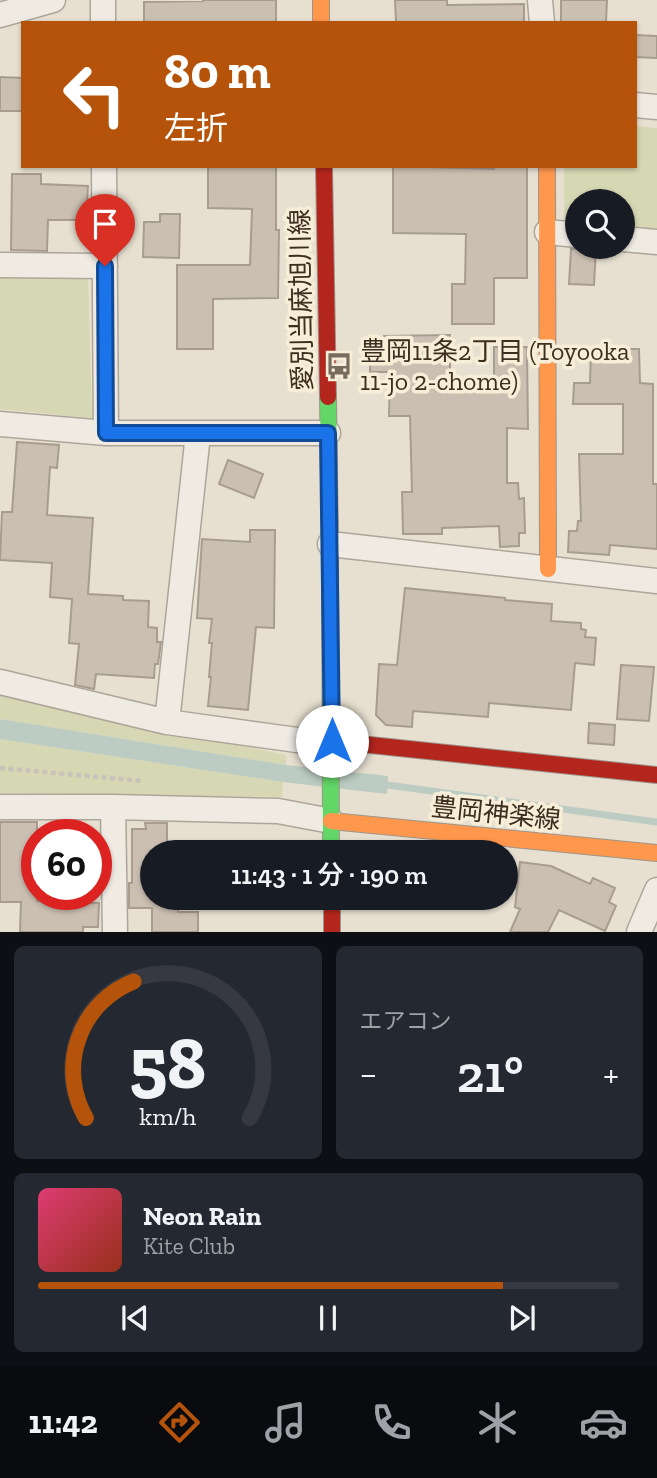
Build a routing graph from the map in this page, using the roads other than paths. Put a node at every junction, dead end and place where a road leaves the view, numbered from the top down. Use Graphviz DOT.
graph roads {
  1 [pos="53,0"];
  2 [pos="103,0"];
  3 [pos="321,0"];
  4 [pos="540,0"];
  5 [pos="0,15"];
  6 [pos="103,21"];
  7 [pos="321,21"];
  8 [pos="542,21"];
  9 [pos="637,105"];
  10 [pos="657,107"];
  11 [pos="104,168"];
  12 [pos="324,168"];
  13 [pos="547,168"];
  14 [pos="547,232"];
  15 [pos="565,234"];
  16 [pos="635,240"];
  17 [pos="657,242"];
  18 [pos="0,265"];
  19 [pos="105,266"];
  20 [pos="0,424"];
  21 [pos="106,433"];
  22 [pos="328,433"];
  23 [pos="198,434"];
  24 [pos="330,544"];
  25 [pos="548,569"];
  26 [pos="657,581"];
  27 [pos="0,681"];
  28 [pos="167,722"];
  29 [pos="332,749"];
  30 [pos="657,775"];
  31 [pos="0,807"];
  32 [pos="113,807"];
  33 [pos="331,812"];
  34 [pos="331,840"];
  35 [pos="657,853"];
  36 [pos="657,890"];
  37 [pos="332,910"];
  38 [pos="115,932"];
  39 [pos="332,932"];
  40 [pos="639,932"];
  1 -- 5 [label="street"];
  2 -- 6 [label="street"];
  3 -- 7 [label="street"];
  4 -- 8 [label="street"];
  9 -- 10 [label="street"];
  11 -- 19 [label="street"];
  12 -- 22 [label="street, 愛別当麻旭川線"];
  13 -- 14 [label="street"];
  14 -- 15 [label="street"];
  14 -- 25 [label="street"];
  16 -- 17 [label="street"];
  18 -- 19 [label="street"];
  19 -- 21 [label="street"];
  20 -- 21 [label="street"];
  21 -- 23 [label="street"];
  22 -- 23 [label="street"];
  22 -- 24 [label="street, 愛別当麻旭川線"];
  23 -- 28 [label="street"];
  24 -- 25 [label="street"];
  24 -- 29 [label="street, 愛別当麻旭川線"];
  25 -- 26 [label="street"];
  27 -- 28 [label="street"];
  28 -- 29 [label="street"];
  29 -- 30 [label="street, 豊岡神楽線"];
  29 -- 33 [label="street, 愛別当麻旭川線"];
  31 -- 32 [label="street"];
  32 -- 33 [label="street"];
  32 -- 38 [label="street"];
  33 -- 34 [label="street, 愛別当麻旭川線"];
  33 -- 35 [label="street, 豊岡神楽線"];
  36 -- 40 [label="street"];
  37 -- 39 [label="street"];
}
